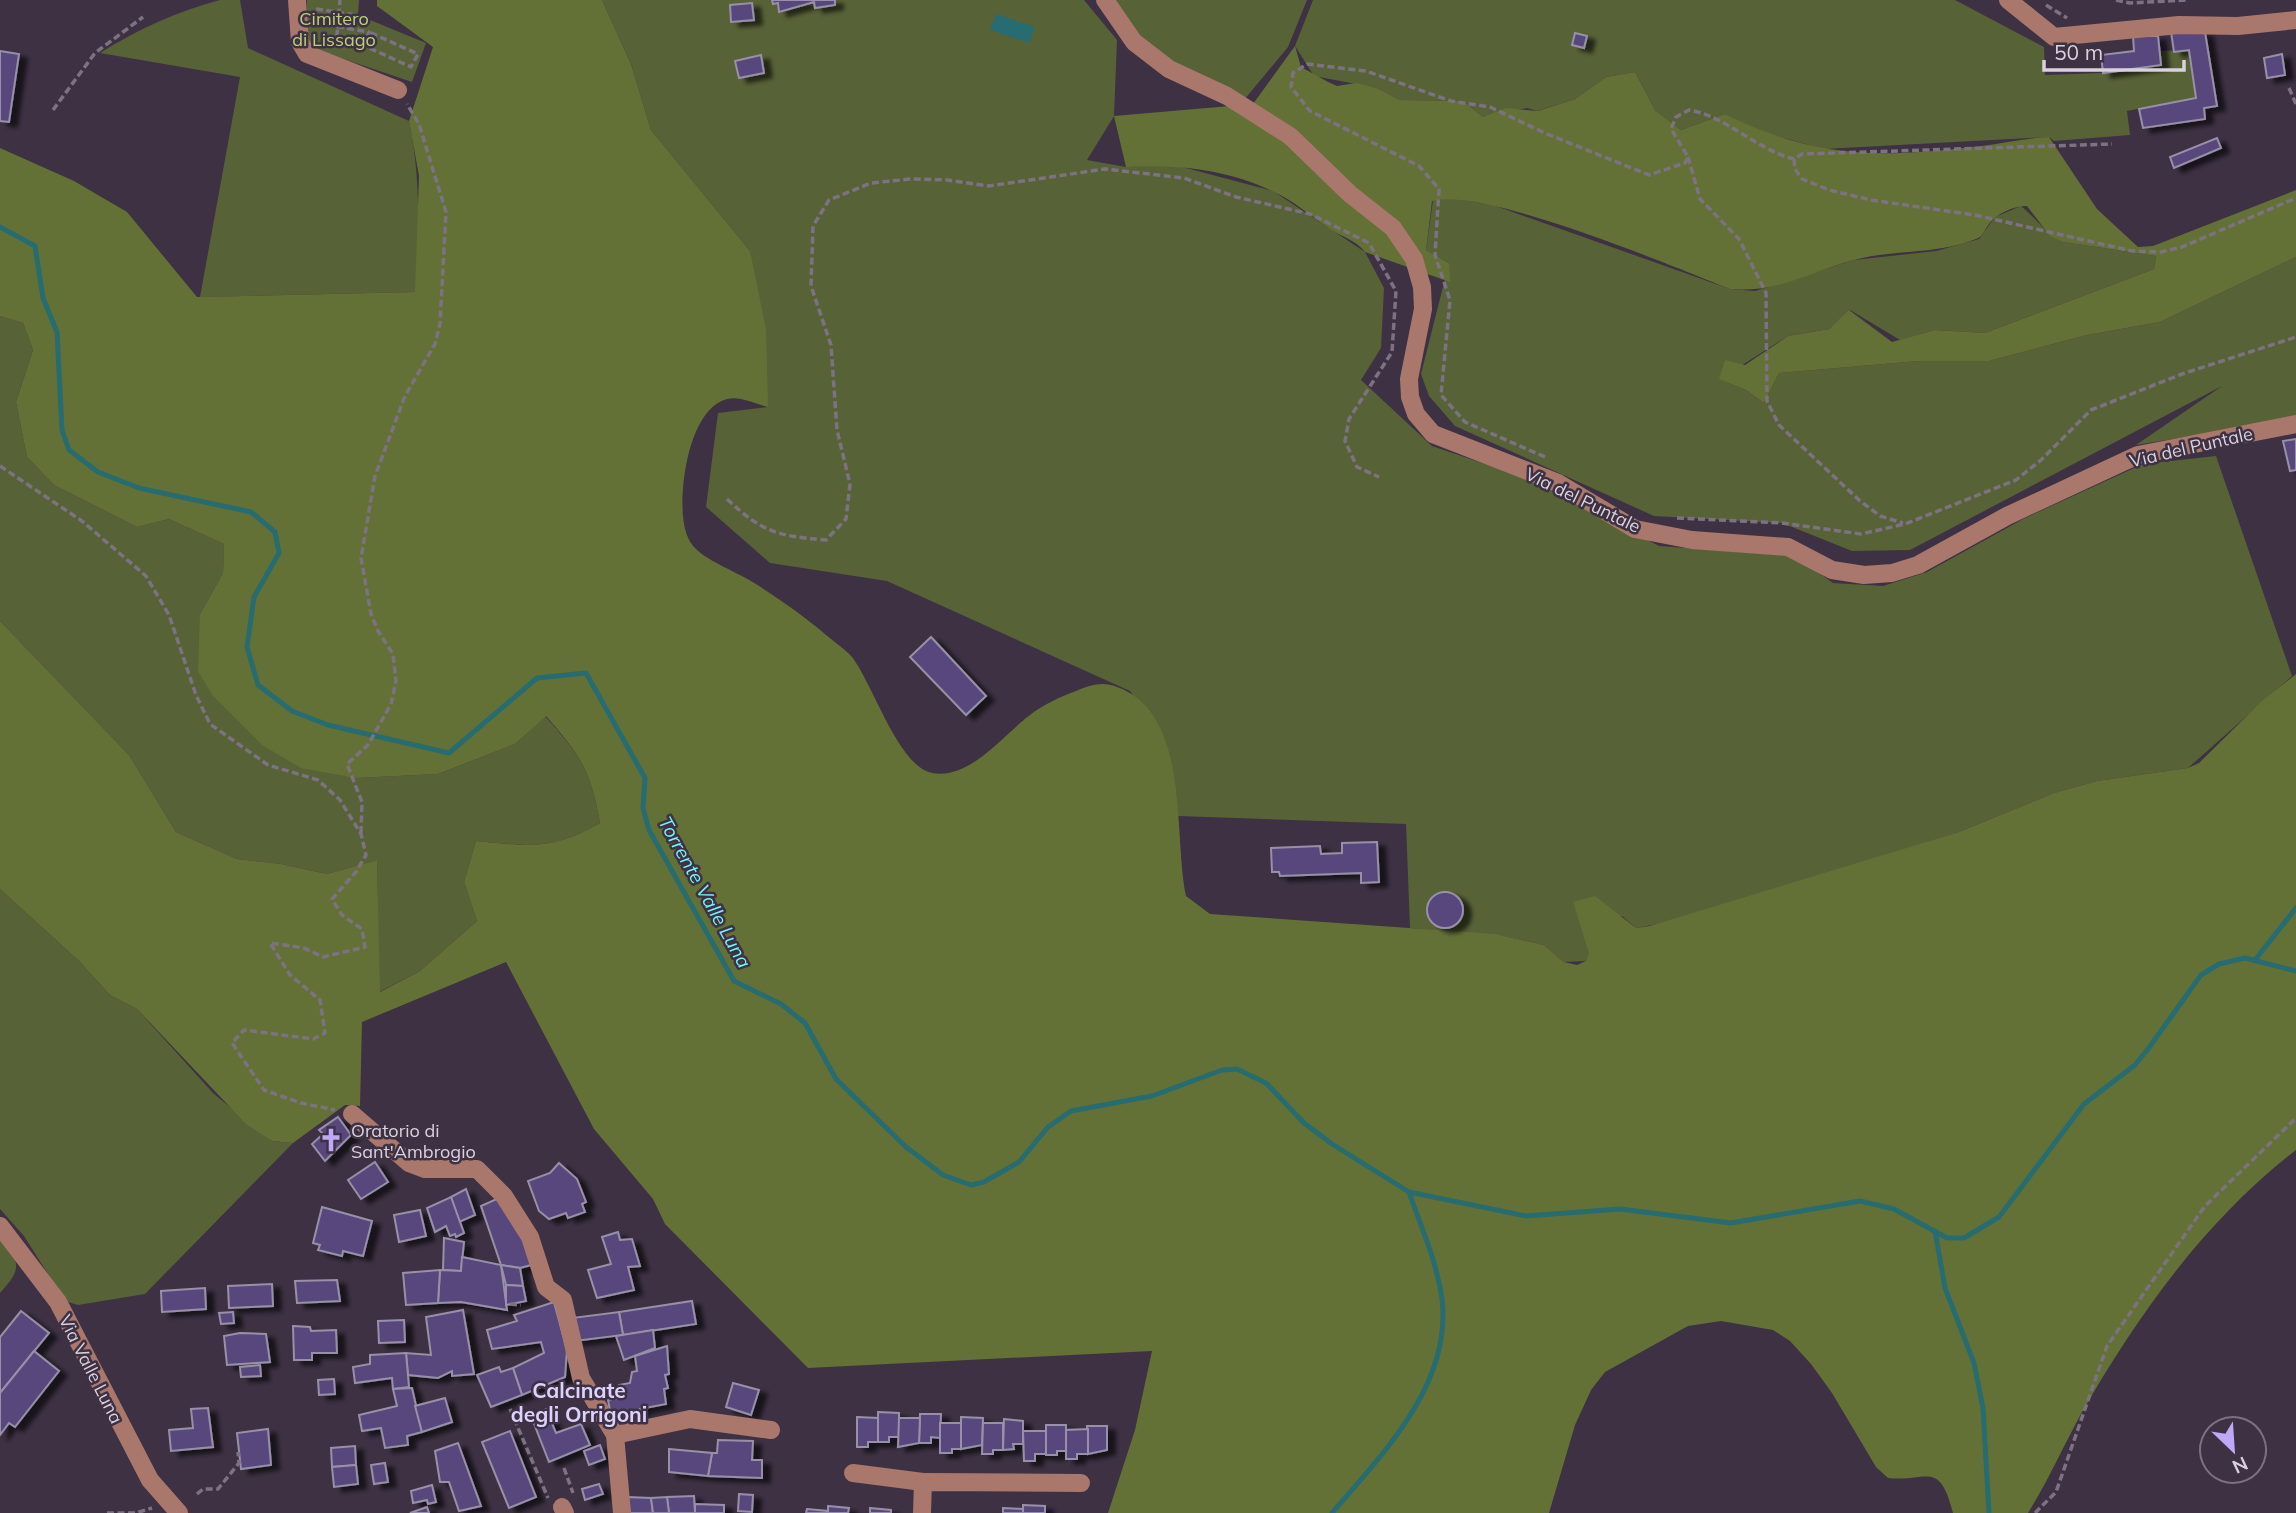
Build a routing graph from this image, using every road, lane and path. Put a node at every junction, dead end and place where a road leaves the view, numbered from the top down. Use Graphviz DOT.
graph roads {
  1 [pos="297,0"];
  2 [pos="340,0"];
  3 [pos="1105,0"];
  4 [pos="2008,0"];
  5 [pos="2116,0"];
  6 [pos="2186,0"];
  7 [pos="316,9"];
  8 [pos="339,12"];
  9 [pos="356,15"];
  10 [pos="143,17"];
  11 [pos="2296,20"];
  12 [pos="314,22"];
  13 [pos="336,28"];
  14 [pos="369,32"];
  15 [pos="345,42"];
  16 [pos="365,46"];
  17 [pos="2289,88"];
  18 [pos="398,90"];
  19 [pos="2296,104"];
  20 [pos="53,110"];
  21 [pos="2112,144"];
  22 [pos="1688,156"];
  23 [pos="1794,159"];
  24 [pos="2296,198"];
  25 [pos="2296,337"];
  26 [pos="2296,425"];
  27 [pos="1548,460"];
  28 [pos="0,466"];
  29 [pos="1379,477"];
  30 [pos="727,499"];
  31 [pos="1666,517"];
  32 [pos="1905,524"];
  33 [pos="361,834"];
  34 [pos="352,1114"];
  35 [pos="2296,1118"];
  36 [pos="0,1226"];
  37 [pos="510,1304"];
  38 [pos="521,1305"];
  39 [pos="510,1409"];
  40 [pos="771,1430"];
  41 [pos="615,1435"];
  42 [pos="238,1452"];
  43 [pos="564,1468"];
  44 [pos="853,1473"];
  45 [pos="923,1482"];
  46 [pos="1081,1483"];
  47 [pos="197,1494"];
  48 [pos="164,1497"];
  49 [pos="564,1508"];
  50 [pos="107,1513"];
  51 [pos="179,1513"];
  52 [pos="622,1513"];
  53 [pos="922,1513"];
  54 [pos="2035,1513"];
  1 -- 18 [label="street"];
  2 -- 8 [label="path"];
  3 -- 26 [label="street, Via del Puntale"];
  4 -- 11 [label="street"];
  5 -- 6 [label="path"];
  7 -- 8 [label="path"];
  8 -- 9 [label="path"];
  8 -- 13 [label="path"];
  10 -- 20 [label="path"];
  12 -- 13 [label="path"];
  13 -- 14 [label="path"];
  14 -- 16 [label="path"];
  14 -- 16 [label="path"];
  15 -- 16 [label="path"];
  17 -- 19 [label="path"];
  18 -- 33 [label="path"];
  21 -- 23 [label="path"];
  22 -- 23 [label="path"];
  22 -- 27 [label="path"];
  22 -- 32 [label="path"];
  23 -- 24 [label="path"];
  25 -- 32 [label="path"];
  28 -- 33 [label="path"];
  29 -- 30 [label="path"];
  31 -- 32 [label="path"];
  33 -- 34 [label="path"];
  34 -- 41 [label="street"];
  35 -- 54 [label="path"];
  36 -- 48 [label="street, Via Valle Luna"];
  37 -- 38 [label="path"];
  39 -- 49 [label="path"];
  40 -- 41 [label="street"];
  41 -- 52 [label="street"];
  42 -- 47 [label="path"];
  43 -- 49 [label="path"];
  44 -- 45 [label="street"];
  45 -- 46 [label="street"];
  45 -- 53 [label="street"];
  48 -- 50 [label="path"];
  48 -- 51 [label="street, Via Valle Luna"];
}
